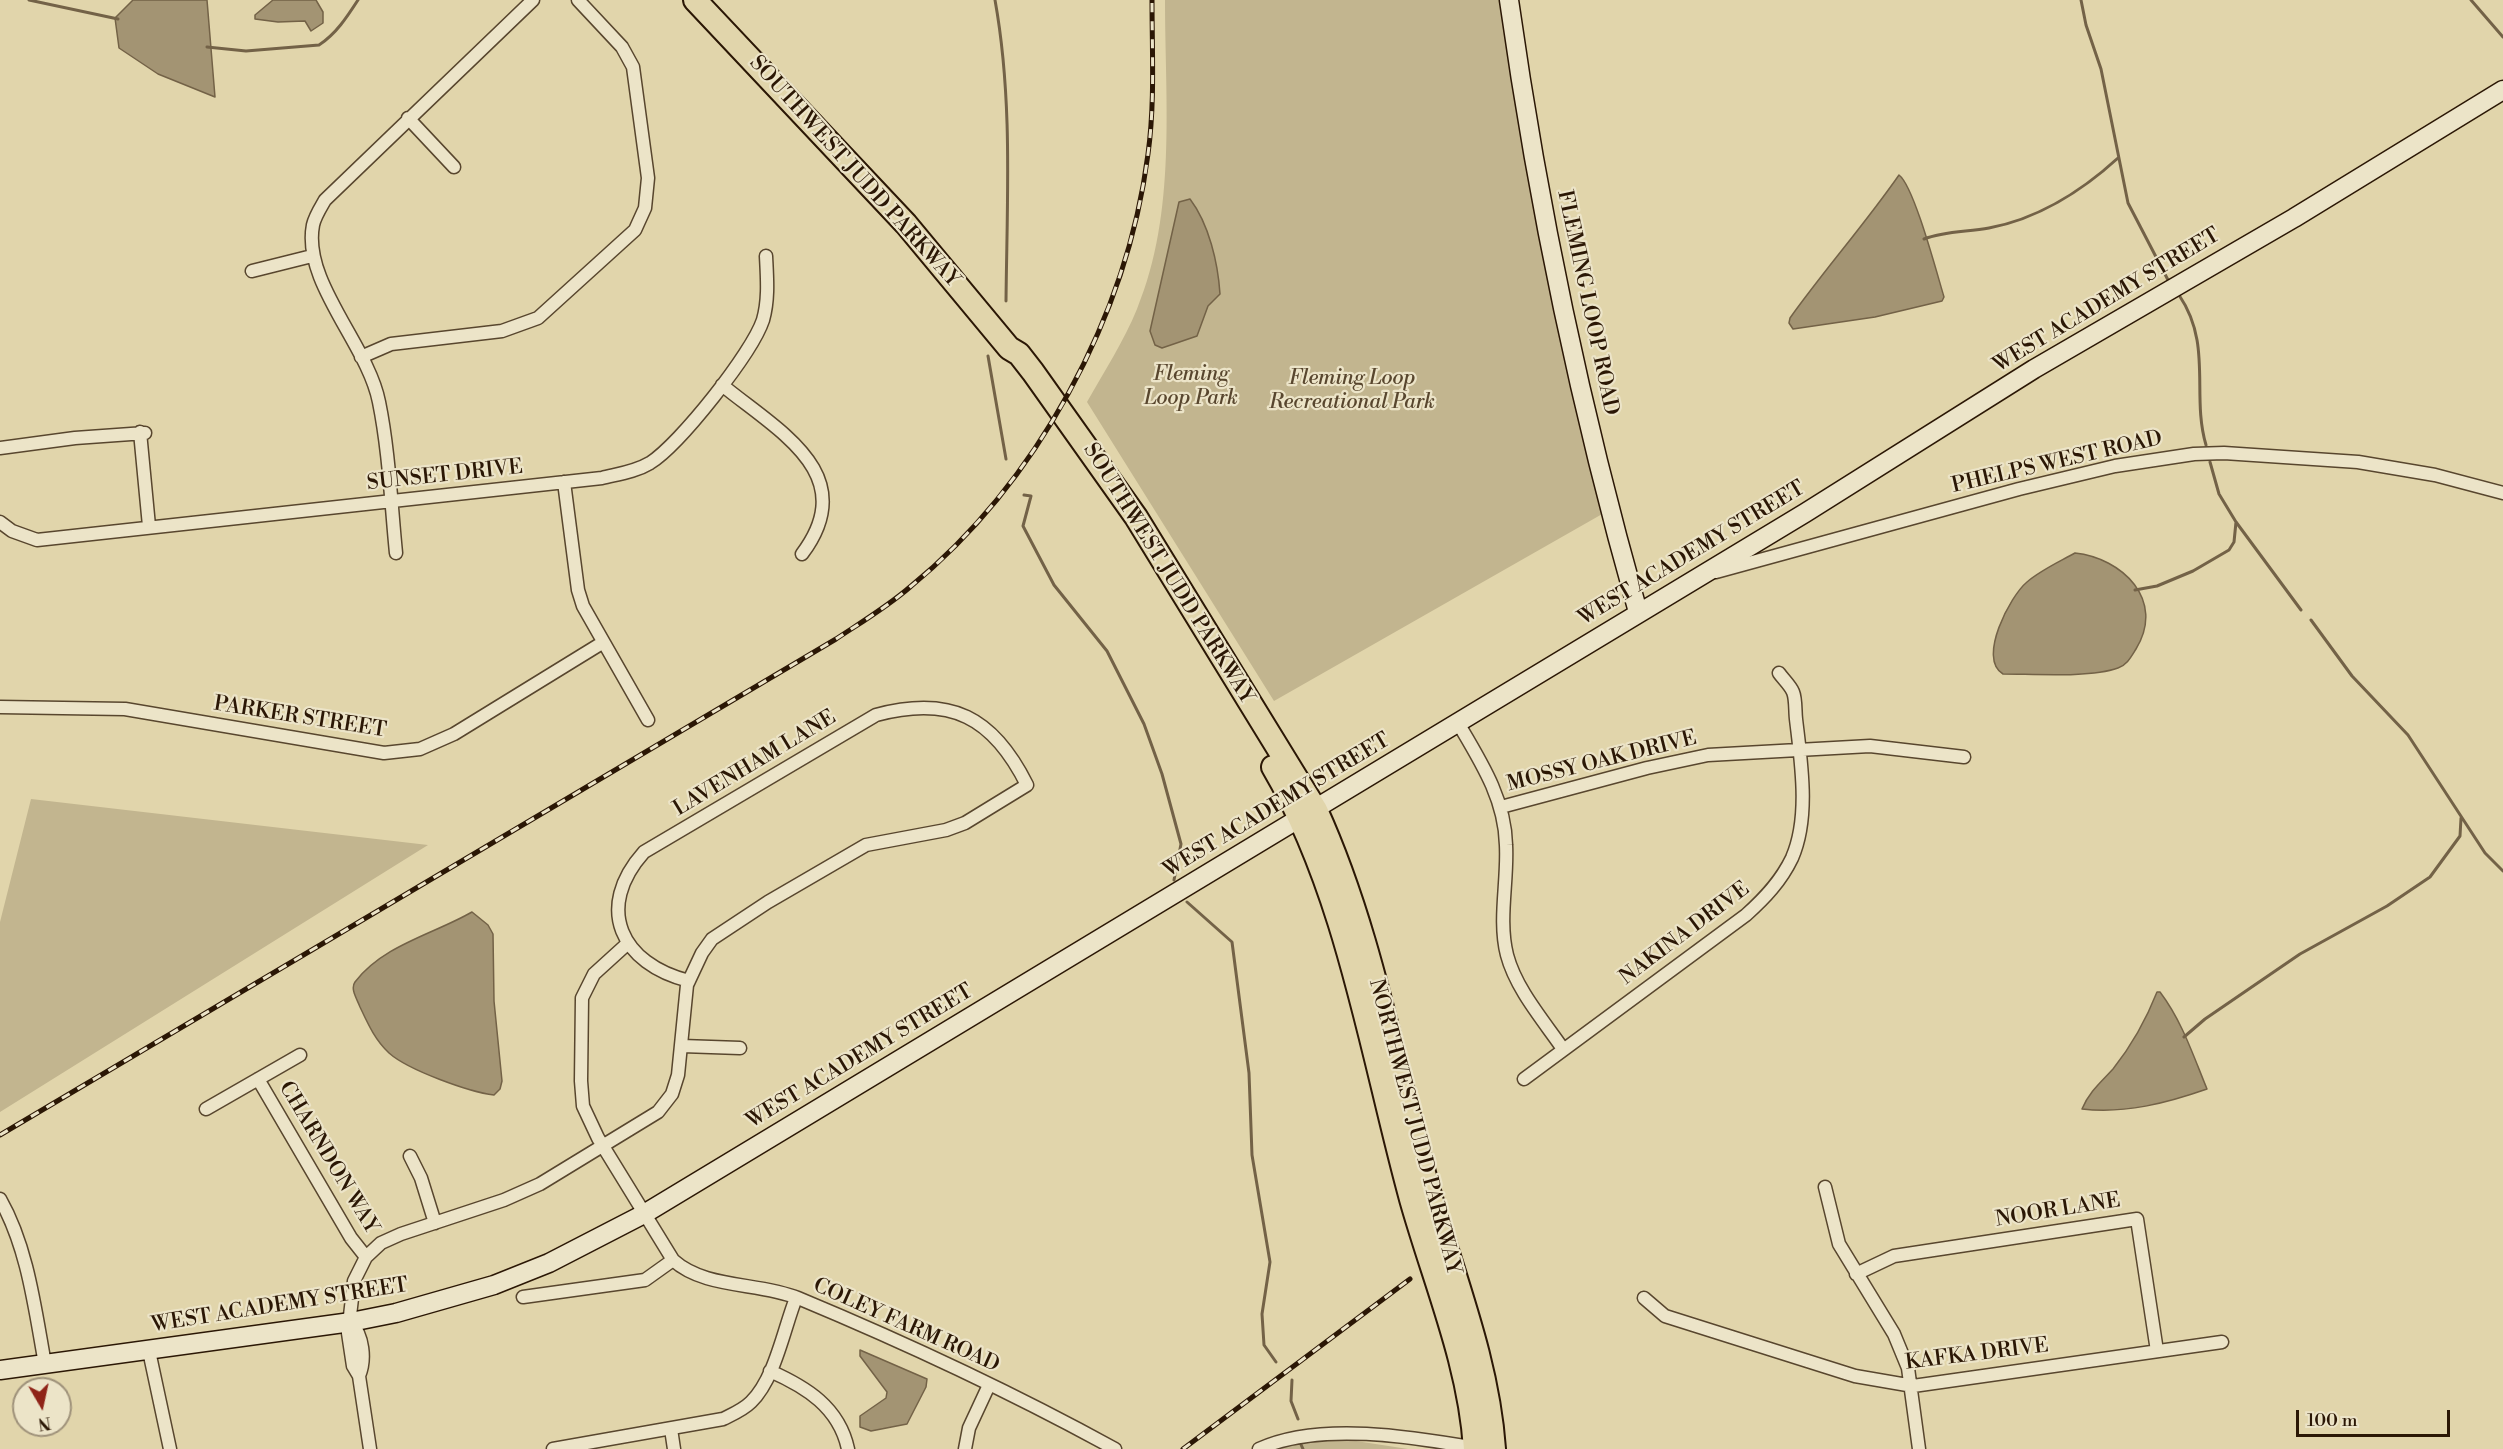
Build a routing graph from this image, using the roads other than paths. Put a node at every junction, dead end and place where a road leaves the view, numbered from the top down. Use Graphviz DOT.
graph roads {
  1 [pos="533,0"];
  2 [pos="578,0"];
  3 [pos="695,0"];
  4 [pos="1509,0"];
  5 [pos="2503,90"];
  6 [pos="408,118"];
  7 [pos="454,167"];
  8 [pos="312,256"];
  9 [pos="766,256"];
  10 [pos="252,270"];
  11 [pos="361,357"];
  12 [pos="722,385"];
  13 [pos="0,448"];
  14 [pos="564,482"];
  15 [pos="2503,493"];
  16 [pos="391,502"];
  17 [pos="0,522"];
  18 [pos="149,526"];
  19 [pos="396,553"];
  20 [pos="802,554"];
  21 [pos="1698,577"];
  22 [pos="1638,612"];
  23 [pos="602,643"];
  24 [pos="1779,673"];
  25 [pos="0,707"];
  26 [pos="648,720"];
  27 [pos="1458,723"];
  28 [pos="1800,749"];
  29 [pos="1964,757"];
  30 [pos="1501,807"];
  31 [pos="1308,814"];
  32 [pos="627,944"];
  33 [pos="689,981"];
  34 [pos="682,1046"];
  35 [pos="740,1048"];
  36 [pos="1563,1049"];
  37 [pos="300,1055"];
  38 [pos="258,1079"];
  39 [pos="1524,1079"];
  40 [pos="206,1108"];
  41 [pos="603,1147"];
  42 [pos="410,1156"];
  43 [pos="1825,1187"];
  44 [pos="0,1200"];
  45 [pos="644,1214"];
  46 [pos="435,1223"];
  47 [pos="366,1257"];
  48 [pos="673,1260"];
  49 [pos="1856,1274"];
  50 [pos="523,1297"];
  51 [pos="796,1298"];
  52 [pos="1644,1298"];
  53 [pos="351,1322"];
  54 [pos="2222,1342"];
  55 [pos="149,1351"];
  56 [pos="2157,1351"];
  57 [pos="45,1364"];
  58 [pos="0,1370"];
  59 [pos="770,1371"];
  60 [pos="989,1385"];
  61 [pos="1913,1386"];
  62 [pos="671,1429"];
  63 [pos="171,1449"];
  64 [pos="370,1449"];
  65 [pos="553,1449"];
  66 [pos="674,1449"];
  67 [pos="848,1449"];
  68 [pos="965,1449"];
  69 [pos="1115,1449"];
  70 [pos="1260,1449"];
  71 [pos="1482,1449"];
  72 [pos="1920,1449"];
  1 -- 6 [label="street"];
  2 -- 11 [label="street"];
  3 -- 31 [label="highway, SOUTHWEST JUDD PARKWAY"];
  4 -- 22 [label="main road, FLEMING LOOP ROAD"];
  5 -- 21 [label="main road, WEST ACADEMY STREET"];
  6 -- 7 [label="street"];
  6 -- 8 [label="street"];
  8 -- 10 [label="street"];
  8 -- 11 [label="street"];
  9 -- 12 [label="street, SUNSET DRIVE"];
  11 -- 16 [label="street"];
  12 -- 14 [label="street, SUNSET DRIVE"];
  12 -- 20 [label="street"];
  13 -- 18 [label="street"];
  14 -- 16 [label="street, SUNSET DRIVE"];
  14 -- 23 [label="street"];
  15 -- 21 [label="street, PHELPS WEST ROAD"];
  16 -- 18 [label="street, SUNSET DRIVE"];
  16 -- 19 [label="street"];
  17 -- 18 [label="street, SUNSET DRIVE"];
  21 -- 22 [label="main road, WEST ACADEMY STREET"];
  22 -- 27 [label="main road, WEST ACADEMY STREET"];
  23 -- 25 [label="street, PARKER STREET"];
  23 -- 26 [label="street"];
  24 -- 28 [label="street, NAKINA DRIVE"];
  27 -- 30 [label="street"];
  27 -- 31 [label="main road, WEST ACADEMY STREET"];
  28 -- 29 [label="street, MOSSY OAK DRIVE"];
  28 -- 30 [label="street, MOSSY OAK DRIVE"];
  28 -- 36 [label="street, NAKINA DRIVE"];
  30 -- 36 [label="street"];
  31 -- 45 [label="main road, WEST ACADEMY STREET"];
  31 -- 71 [label="highway, NORTHWEST JUDD PARKWAY"];
  32 -- 33 [label="street"];
  32 -- 33 [label="street, LAVENHAM LANE"];
  32 -- 41 [label="street, COLEY FARM ROAD"];
  33 -- 34 [label="street"];
  34 -- 35 [label="street"];
  34 -- 41 [label="street"];
  36 -- 39 [label="street, NAKINA DRIVE"];
  37 -- 38 [label="street"];
  38 -- 40 [label="street"];
  38 -- 47 [label="street, CHARNDON WAY"];
  41 -- 45 [label="street, COLEY FARM ROAD"];
  41 -- 46 [label="street"];
  42 -- 46 [label="street"];
  43 -- 49 [label="street"];
  44 -- 57 [label="street"];
  45 -- 48 [label="street, COLEY FARM ROAD"];
  45 -- 53 [label="main road, WEST ACADEMY STREET"];
  46 -- 47 [label="street"];
  47 -- 53 [label="street"];
  48 -- 50 [label="street"];
  48 -- 51 [label="street, COLEY FARM ROAD"];
  49 -- 56 [label="street, NOOR LANE"];
  49 -- 61 [label="street"];
  51 -- 59 [label="street"];
  51 -- 60 [label="street, COLEY FARM ROAD"];
  52 -- 61 [label="street, KAFKA DRIVE"];
  53 -- 55 [label="main road, WEST ACADEMY STREET"];
  53 -- 64 [label="street"];
  54 -- 56 [label="street, KAFKA DRIVE"];
  55 -- 57 [label="main road, WEST ACADEMY STREET"];
  55 -- 63 [label="street"];
  56 -- 61 [label="street, KAFKA DRIVE"];
  57 -- 58 [label="main road, WEST ACADEMY STREET"];
  59 -- 62 [label="street"];
  59 -- 67 [label="street"];
  60 -- 68 [label="street"];
  60 -- 69 [label="street, COLEY FARM ROAD"];
  61 -- 72 [label="street"];
  62 -- 65 [label="street"];
  62 -- 66 [label="street"];
  70 -- 71 [label="street"];
}
